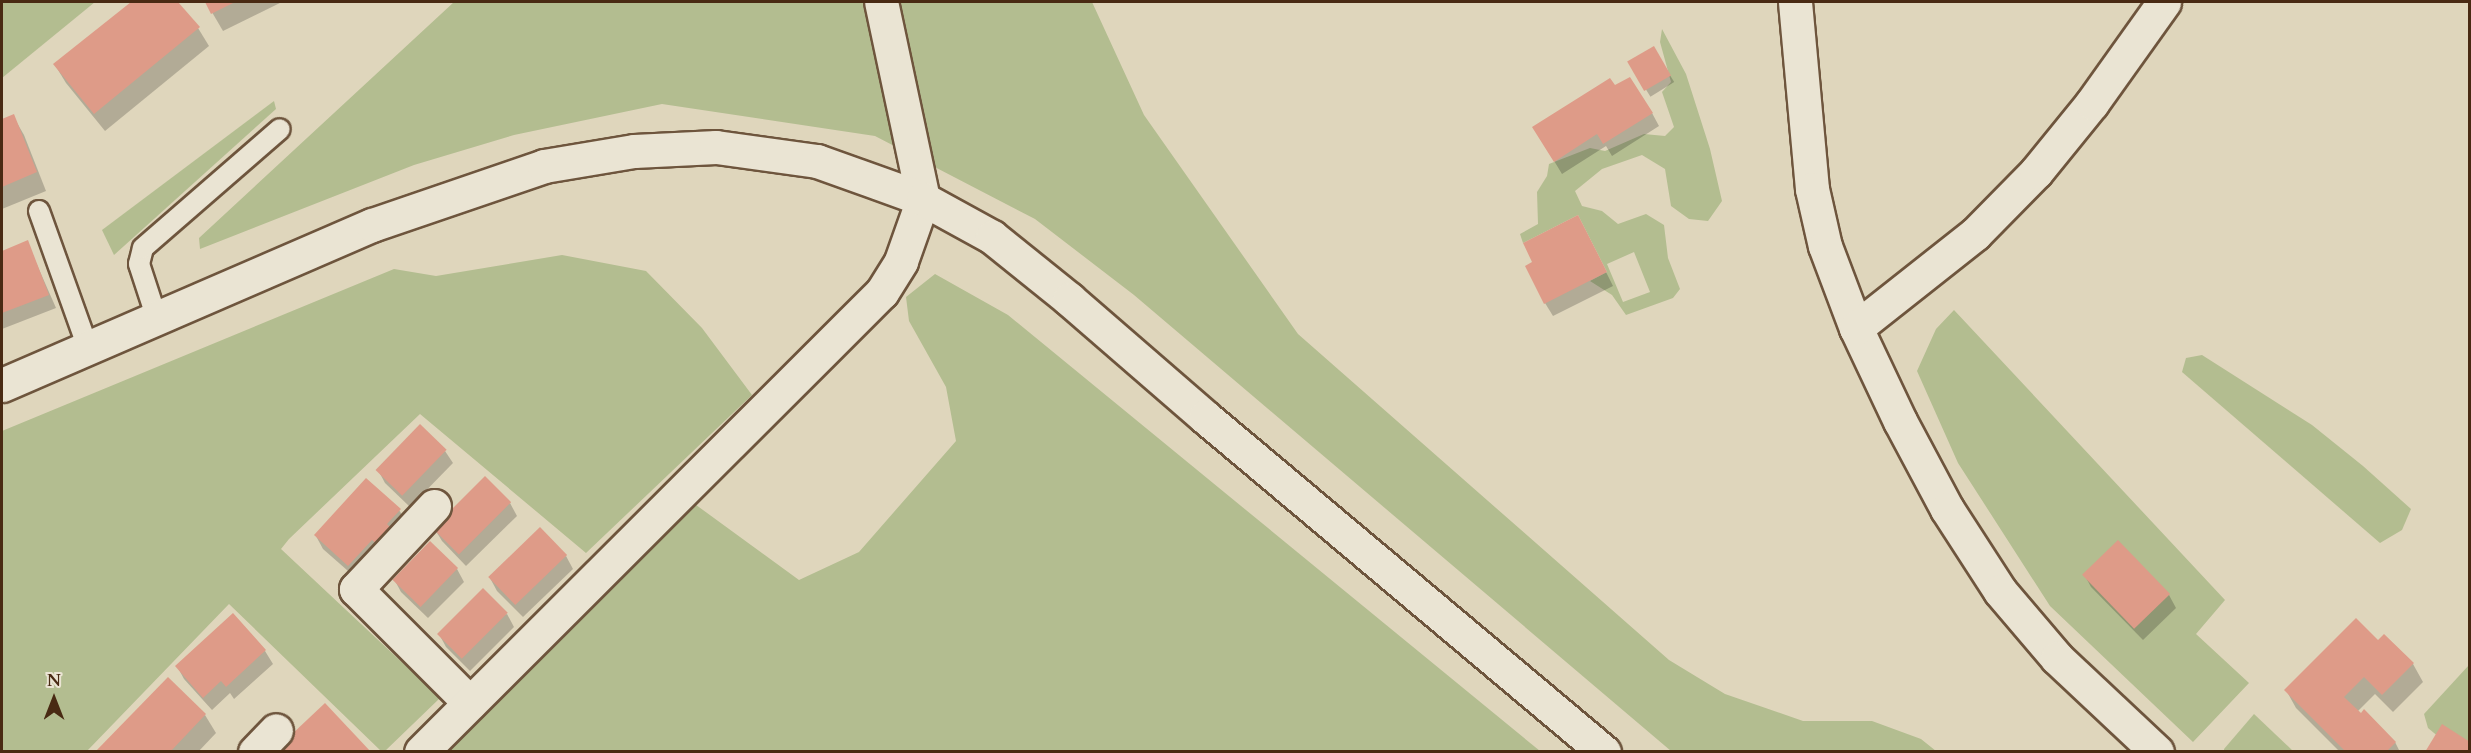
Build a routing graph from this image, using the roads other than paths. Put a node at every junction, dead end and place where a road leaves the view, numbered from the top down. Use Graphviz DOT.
graph roads {
  1 [pos="881,2"];
  2 [pos="1794,2"];
  3 [pos="2164,2"];
  4 [pos="280,129"];
  5 [pos="922,199"];
  6 [pos="39,211"];
  7 [pos="157,319"];
  8 [pos="1856,328"];
  9 [pos="88,348"];
  10 [pos="2,385"];
  11 [pos="434,506"];
  12 [pos="470,703"];
  13 [pos="421,752"];
  14 [pos="1604,752"];
  15 [pos="2157,752"];
  1 -- 5 [label="street"];
  2 -- 8 [label="street"];
  3 -- 8 [label="street"];
  4 -- 7 [label="lane"];
  5 -- 7 [label="street"];
  5 -- 12 [label="street"];
  5 -- 14 [label="street"];
  6 -- 9 [label="lane"];
  7 -- 9 [label="street"];
  8 -- 15 [label="street"];
  9 -- 10 [label="street"];
  11 -- 12 [label="street"];
  12 -- 13 [label="street"];
}
